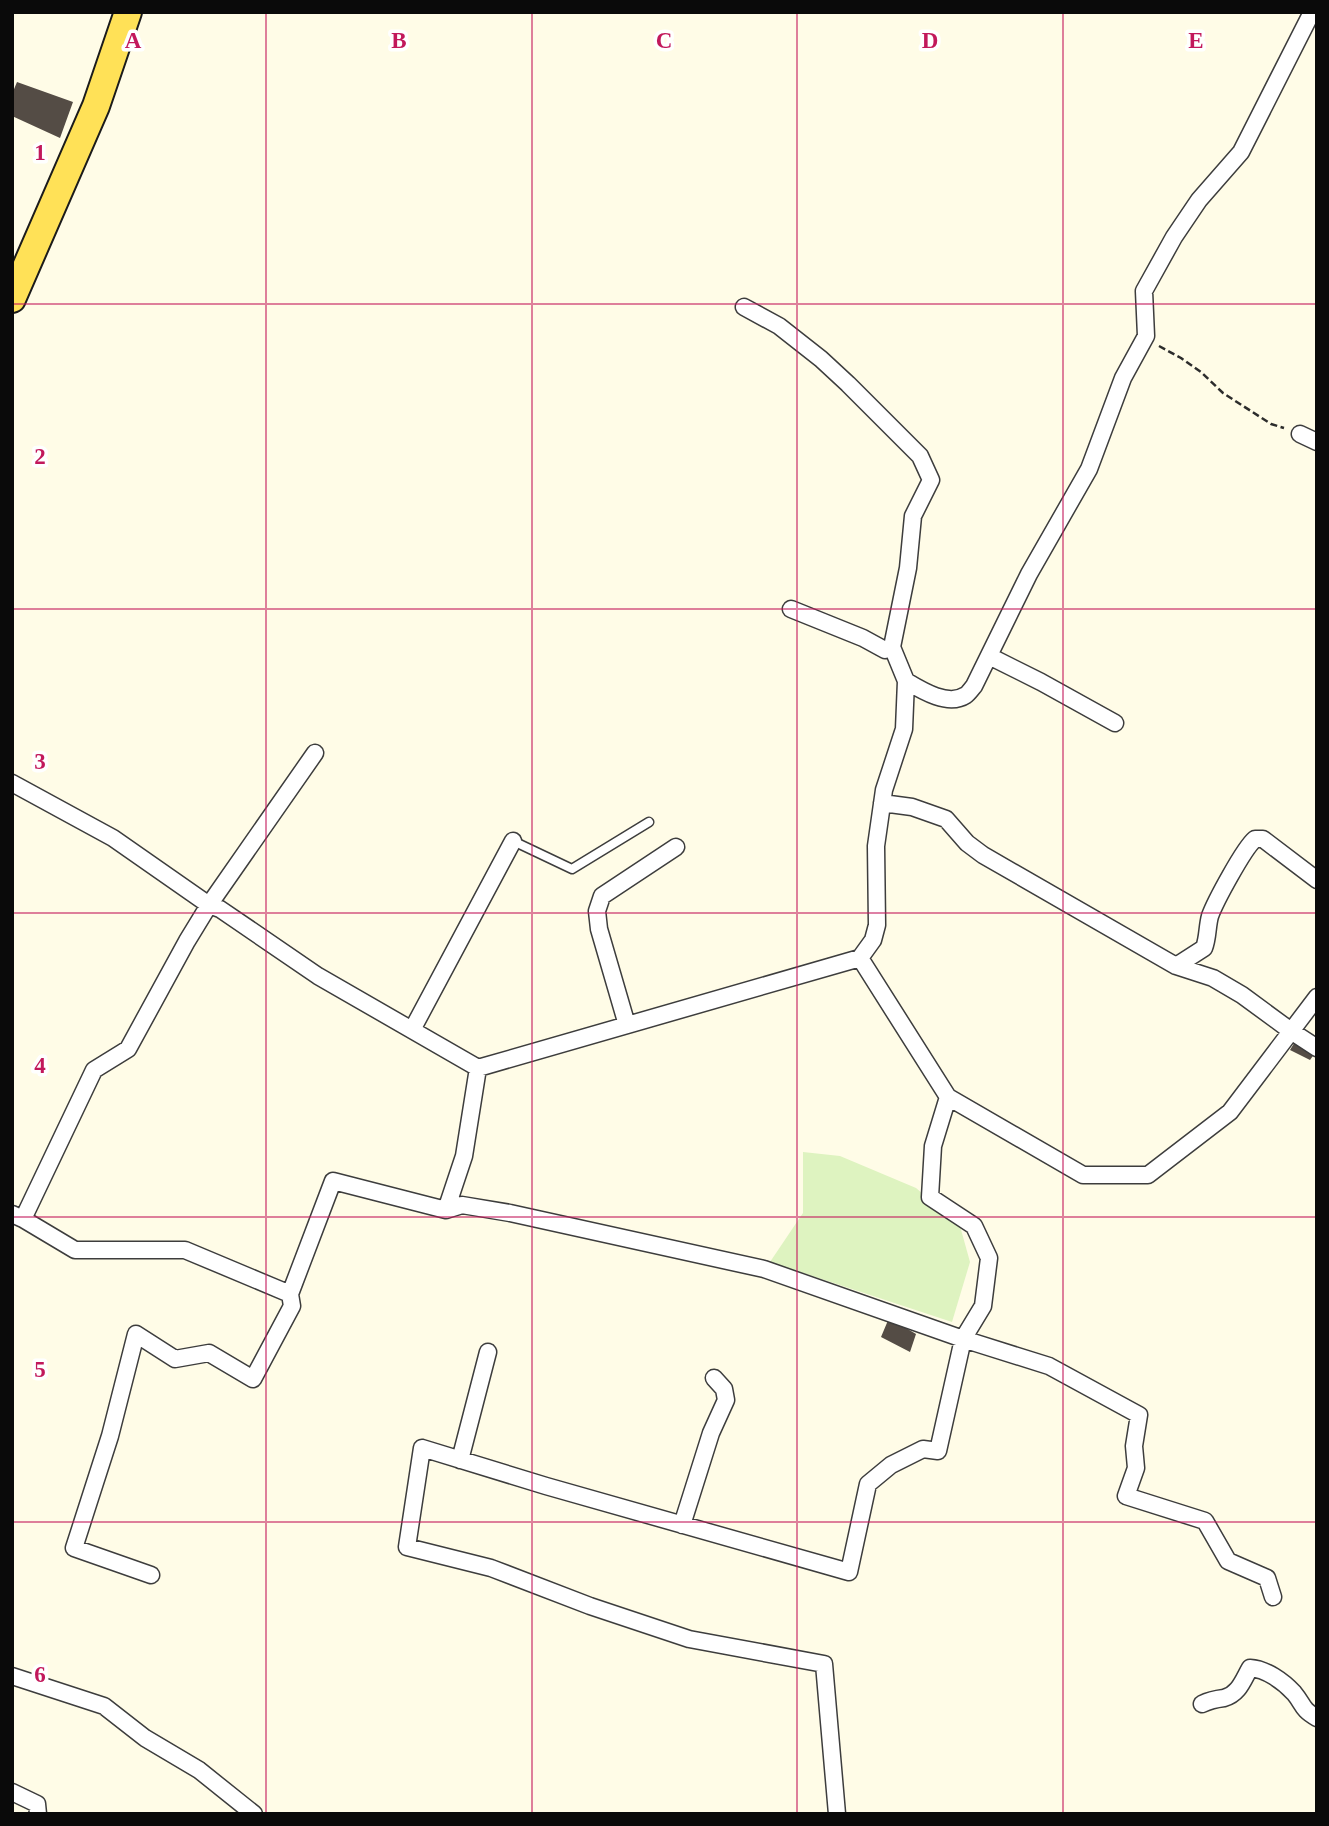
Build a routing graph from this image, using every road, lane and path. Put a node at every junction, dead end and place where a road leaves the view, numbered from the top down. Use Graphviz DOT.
graph roads {
  1 [pos="128,12"];
  2 [pos="1312,12"];
  3 [pos="12,299"];
  4 [pos="744,307"];
  5 [pos="1150,341"];
  6 [pos="1300,434"];
  7 [pos="1317,442"];
  8 [pos="791,610"];
  9 [pos="892,647"];
  10 [pos="989,656"];
  11 [pos="906,681"];
  12 [pos="1115,723"];
  13 [pos="315,753"];
  14 [pos="12,783"];
  15 [pos="882,803"];
  16 [pos="649,822"];
  17 [pos="513,841"];
  18 [pos="676,847"];
  19 [pos="1317,880"];
  20 [pos="209,905"];
  21 [pos="860,958"];
  22 [pos="1176,966"];
  23 [pos="1317,997"];
  24 [pos="627,1025"];
  25 [pos="412,1030"];
  26 [pos="1291,1031"];
  27 [pos="1317,1048"];
  28 [pos="478,1068"];
  29 [pos="948,1097"];
  30 [pos="446,1210"];
  31 [pos="18,1217"];
  32 [pos="290,1294"];
  33 [pos="963,1339"];
  34 [pos="488,1352"];
  35 [pos="714,1378"];
  36 [pos="460,1460"];
  37 [pos="682,1525"];
  38 [pos="151,1575"];
  39 [pos="1273,1597"];
  40 [pos="12,1676"];
  41 [pos="1202,1704"];
  42 [pos="1317,1718"];
  43 [pos="12,1792"];
  44 [pos="38,1814"];
  45 [pos="254,1814"];
  46 [pos="837,1814"];
  1 -- 3 [label="main road"];
  2 -- 10 [label="street"];
  4 -- 9 [label="street"];
  5 -- 6 [label="path"];
  6 -- 7 [label="street"];
  8 -- 9 [label="street"];
  9 -- 11 [label="street"];
  10 -- 11 [label="street"];
  10 -- 12 [label="street"];
  11 -- 15 [label="street"];
  13 -- 20 [label="street"];
  14 -- 20 [label="street"];
  15 -- 21 [label="street"];
  15 -- 22 [label="street"];
  16 -- 17 [label="lane"];
  17 -- 25 [label="street"];
  18 -- 24 [label="street"];
  19 -- 22 [label="street"];
  20 -- 25 [label="street"];
  20 -- 31 [label="street"];
  21 -- 24 [label="street"];
  21 -- 29 [label="street"];
  22 -- 26 [label="street"];
  23 -- 26 [label="street"];
  24 -- 28 [label="street"];
  25 -- 28 [label="street"];
  26 -- 27 [label="street"];
  26 -- 29 [label="street"];
  28 -- 30 [label="street"];
  29 -- 33 [label="street"];
  30 -- 32 [label="street"];
  30 -- 33 [label="street"];
  31 -- 32 [label="street"];
  32 -- 38 [label="street"];
  33 -- 37 [label="street"];
  33 -- 39 [label="street"];
  34 -- 36 [label="street"];
  35 -- 37 [label="street"];
  36 -- 37 [label="street"];
  36 -- 46 [label="street"];
  40 -- 45 [label="street"];
  41 -- 42 [label="street"];
  43 -- 44 [label="street"];
}
